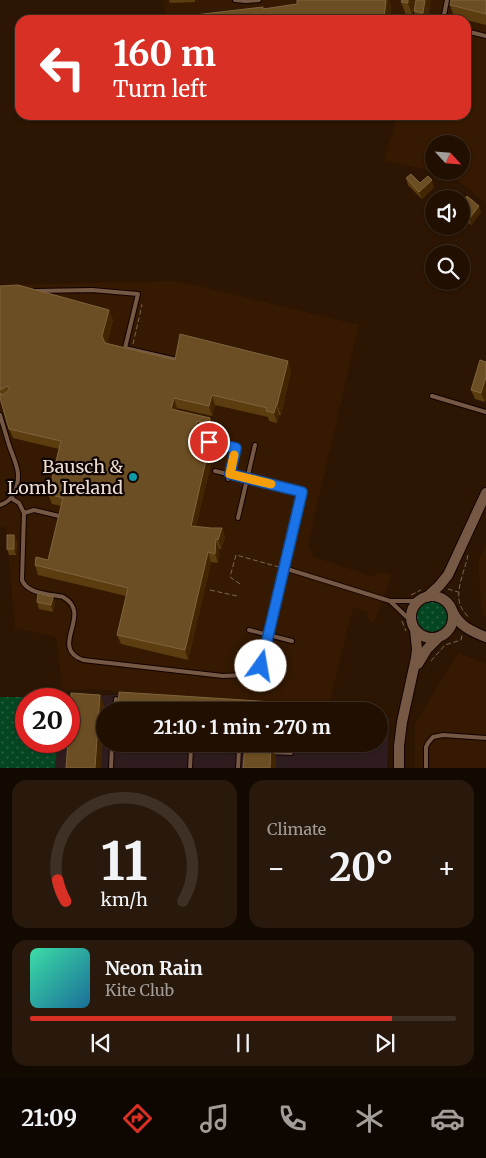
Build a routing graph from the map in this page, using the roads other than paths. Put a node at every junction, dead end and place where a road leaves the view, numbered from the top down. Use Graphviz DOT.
graph roads {
  1 [pos="235,0"];
  2 [pos="259,0"];
  3 [pos="447,0"];
  4 [pos="418,7"];
  5 [pos="416,15"];
  6 [pos="444,15"];
  7 [pos="471,32"];
  8 [pos="486,36"];
  9 [pos="30,291"];
  10 [pos="177,360"];
  11 [pos="432,396"];
  12 [pos="486,412"];
  13 [pos="0,415"];
  14 [pos="209,442"];
  15 [pos="255,446"];
  16 [pos="215,470"];
  17 [pos="230,474"];
  18 [pos="247,478"];
  19 [pos="228,479"];
  20 [pos="486,493"];
  21 [pos="11,498"];
  22 [pos="0,505"];
  23 [pos="24,513"];
  24 [pos="59,516"];
  25 [pos="238,518"];
  26 [pos="452,566"];
  27 [pos="284,568"];
  28 [pos="422,599"];
  29 [pos="390,602"];
  30 [pos="451,607"];
  31 [pos="413,625"];
  32 [pos="249,630"];
  33 [pos="268,635"];
  34 [pos="442,636"];
  35 [pos="483,636"];
  36 [pos="292,641"];
  37 [pos="413,676"];
  38 [pos="116,699"];
  39 [pos="116,702"];
  40 [pos="486,738"];
  41 [pos="112,752"];
  42 [pos="191,752"];
  43 [pos="239,752"];
  44 [pos="265,752"];
  45 [pos="291,753"];
  46 [pos="111,768"];
  47 [pos="190,768"];
  48 [pos="238,768"];
  49 [pos="399,768"];
  50 [pos="426,768"];
  1 -- 2 [label="lane"];
  3 -- 6 [label="lane"];
  4 -- 5 [label="lane"];
  7 -- 8 [label="lane"];
  9 -- 10 [label="lane"];
  11 -- 12 [label="lane"];
  13 -- 21 [label="lane"];
  14 -- 17 [label="lane"];
  15 -- 18 [label="lane"];
  16 -- 17 [label="lane"];
  17 -- 18 [label="lane"];
  17 -- 19 [label="lane"];
  18 -- 25 [label="lane"];
  18 -- 27 [label="lane"];
  20 -- 26 [label="street"];
  21 -- 22 [label="lane"];
  21 -- 23 [label="lane"];
  23 -- 24 [label="lane"];
  23 -- 33 [label="lane"];
  26 -- 28 [label="street"];
  26 -- 30 [label="street"];
  27 -- 29 [label="lane"];
  27 -- 33 [label="lane"];
  28 -- 29 [label="lane"];
  28 -- 30 [label="street"];
  28 -- 31 [label="street"];
  29 -- 31 [label="lane"];
  30 -- 34 [label="street"];
  30 -- 35 [label="street"];
  31 -- 34 [label="street"];
  31 -- 37 [label="street"];
  32 -- 33 [label="lane"];
  33 -- 36 [label="lane"];
  34 -- 35 [label="street"];
  34 -- 37 [label="street"];
  37 -- 49 [label="street"];
  38 -- 39 [label="lane"];
  40 -- 50 [label="lane"];
  41 -- 46 [label="lane"];
  42 -- 47 [label="lane"];
  43 -- 48 [label="lane"];
  44 -- 45 [label="lane"];
}
